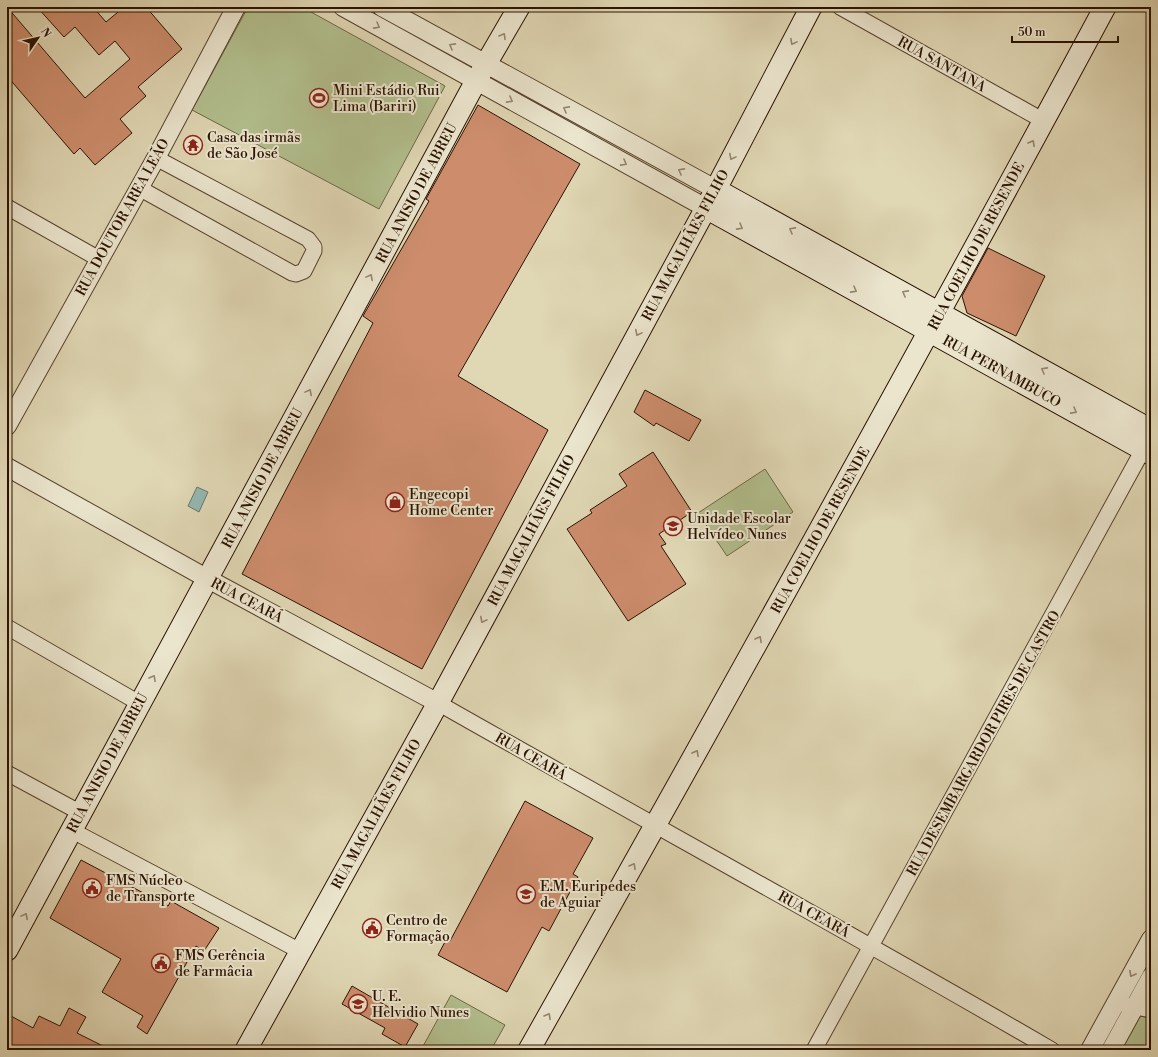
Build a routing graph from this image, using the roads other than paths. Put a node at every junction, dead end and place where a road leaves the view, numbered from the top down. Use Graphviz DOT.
graph roads {
  1 [pos="236,7"];
  2 [pos="343,7"];
  3 [pos="382,7"];
  4 [pos="519,7"];
  5 [pos="811,7"];
  6 [pos="840,7"];
  7 [pos="1102,8"];
  8 [pos="481,73"];
  9 [pos="1044,121"];
  10 [pos="156,158"];
  11 [pos="139,188"];
  12 [pos="715,189"];
  13 [pos="7,207"];
  14 [pos="706,208"];
  15 [pos="99,259"];
  16 [pos="939,312"];
  17 [pos="930,331"];
  18 [pos="7,426"];
  19 [pos="1151,430"];
  20 [pos="1148,446"];
  21 [pos="7,467"];
  22 [pos="208,579"];
  23 [pos="7,627"];
  24 [pos="139,703"];
  25 [pos="438,703"];
  26 [pos="7,773"];
  27 [pos="76,821"];
  28 [pos="655,827"];
  29 [pos="1151,939"];
  30 [pos="872,946"];
  31 [pos="7,950"];
  32 [pos="300,951"];
  33 [pos="1151,977"];
  34 [pos="1116,1003"];
  35 [pos="1143,1008"];
  36 [pos="246,1050"];
  37 [pos="529,1050"];
  38 [pos="814,1050"];
  39 [pos="1052,1050"];
  40 [pos="1090,1050"];
  41 [pos="1111,1050"];
  1 -- 10 [label="street, RUA DOUTOR AREA LEÃO"];
  2 -- 8 [label="street, one-way"];
  8 -- 3 [label="street, one-way"];
  8 -- 4 [label="main road, RUA ANISIO DE ABREU, one-way"];
  5 -- 12 [label="main road, RUA MAGALHÃES FILHO, one-way"];
  6 -- 9 [label="street, RUA SANTANA"];
  7 -- 9 [label="main road, RUA COELHO DE RESENDE"];
  12 -- 8 [label="street, one-way"];
  8 -- 14 [label="street, one-way"];
  22 -- 8 [label="main road, RUA ANISIO DE ABREU, one-way"];
  16 -- 9 [label="main road, RUA COELHO DE RESENDE, one-way"];
  10 -- 11 [label="street, RUA DOUTOR AREA LEÃO"];
  10 -- 11 [label="street"];
  11 -- 15 [label="street, RUA DOUTOR AREA LEÃO"];
  12 -- 14 [label="main road, RUA MAGALHÃES FILHO"];
  16 -- 12 [label="main road, RUA PERNAMBUCO, one-way"];
  13 -- 15 [label="street"];
  14 -- 17 [label="main road, RUA PERNAMBUCO, one-way"];
  14 -- 25 [label="main road, RUA MAGALHÃES FILHO, one-way"];
  15 -- 18 [label="street, RUA DOUTOR AREA LEÃO"];
  16 -- 17 [label="main road, RUA COELHO DE RESENDE"];
  19 -- 16 [label="main road, RUA PERNAMBUCO, one-way"];
  17 -- 20 [label="main road, RUA PERNAMBUCO, one-way"];
  28 -- 17 [label="main road, RUA COELHO DE RESENDE, one-way"];
  20 -- 30 [label="street, RUA DESEMBARGARDOR PIRES DE CASTRO"];
  21 -- 22 [label="street, RUA CEARÁ"];
  24 -- 22 [label="main road, RUA ANISIO DE ABREU, one-way"];
  22 -- 25 [label="street, RUA CEARÁ"];
  23 -- 24 [label="street"];
  24 -- 27 [label="main road, RUA ANISIO DE ABREU"];
  25 -- 28 [label="street, RUA CEARÁ"];
  25 -- 32 [label="main road, RUA MAGALHÃES FILHO"];
  26 -- 27 [label="street"];
  31 -- 27 [label="main road, RUA ANISIO DE ABREU, one-way"];
  27 -- 32 [label="street"];
  28 -- 30 [label="street, RUA CEARÁ"];
  37 -- 28 [label="main road, RUA COELHO DE RESENDE, one-way"];
  29 -- 34 [label="street, one-way"];
  30 -- 38 [label="street, RUA DESEMBARGARDOR PIRES DE CASTRO"];
  30 -- 39 [label="street, RUA CEARÁ"];
  32 -- 36 [label="main road, RUA MAGALHÃES FILHO"];
  33 -- 35 [label="street"];
  34 -- 35 [label="street"];
  34 -- 40 [label="street"];
  35 -- 41 [label="street"];
}
